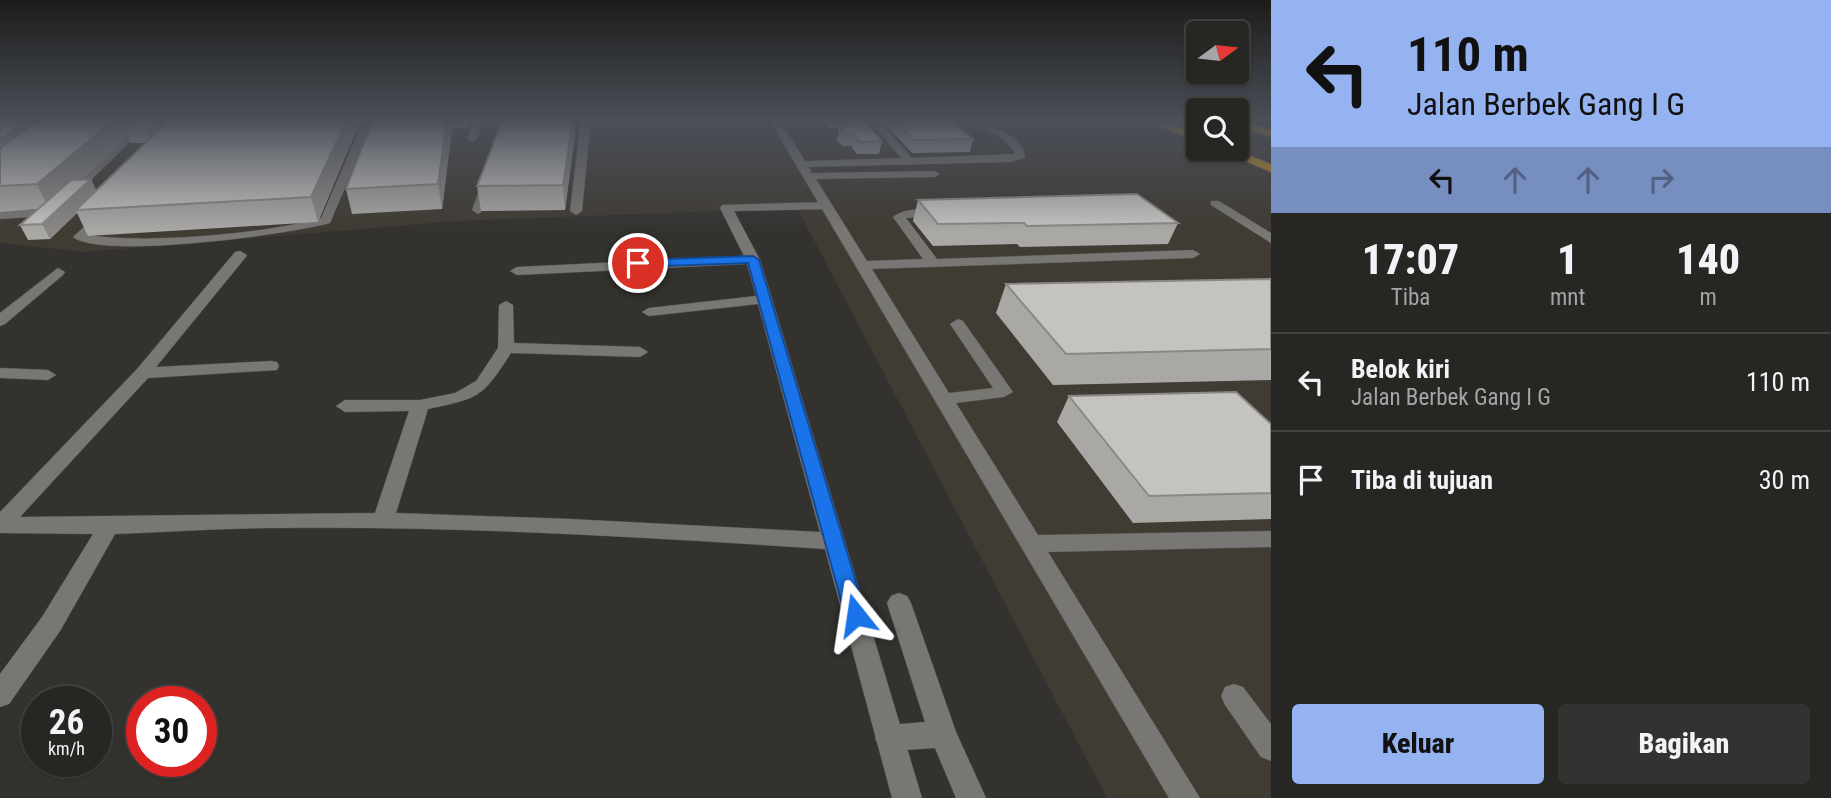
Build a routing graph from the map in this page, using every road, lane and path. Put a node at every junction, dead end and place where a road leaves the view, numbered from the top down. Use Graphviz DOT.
graph roads {
  1 [pos="107,156"];
  2 [pos="354,156"];
  3 [pos="581,156"];
  4 [pos="797,156"];
  5 [pos="905,156"];
  6 [pos="1020,156"];
  7 [pos="1249,159"];
  8 [pos="909,161"];
  9 [pos="1271,168"];
  10 [pos="805,170"];
  11 [pos="935,174"];
  12 [pos="489,175"];
  13 [pos="116,201"];
  14 [pos="1215,203"];
  15 [pos="827,206"];
  16 [pos="478,210"];
  17 [pos="576,211"];
  18 [pos="957,213"];
  19 [pos="0,215"];
  20 [pos="1271,239"];
  21 [pos="1193,254"];
  22 [pos="240,255"];
  23 [pos="753,260"];
  24 [pos="933,262"];
  25 [pos="863,265"];
  26 [pos="517,271"];
  27 [pos="58,272"];
  28 [pos="765,299"];
  29 [pos="506,305"];
  30 [pos="649,312"];
  31 [pos="0,321"];
  32 [pos="958,324"];
  33 [pos="506,348"];
  34 [pos="640,352"];
  35 [pos="271,366"];
  36 [pos="0,373"];
  37 [pos="144,373"];
  38 [pos="48,375"];
  39 [pos="942,399"];
  40 [pos="420,405"];
  41 [pos="345,406"];
  42 [pos="383,521"];
  43 [pos="0,525"];
  44 [pos="109,526"];
  45 [pos="1271,538"];
  46 [pos="835,541"];
  47 [pos="1030,544"];
  48 [pos="899,603"];
  49 [pos="0,695"];
  50 [pos="1234,696"];
  51 [pos="943,734"];
  52 [pos="889,738"];
  53 [pos="1271,747"];
  54 [pos="907,798"];
  55 [pos="971,798"];
  56 [pos="1185,798"];
  1 -- 19 [label="street"];
  2 -- 13 [label="street"];
  3 -- 17 [label="street"];
  4 -- 10 [label="street"];
  5 -- 8 [label="street"];
  6 -- 8 [label="street"];
  7 -- 9 [label="highway"];
  8 -- 10 [label="street"];
  10 -- 11 [label="street"];
  10 -- 15 [label="street"];
  12 -- 16 [label="street"];
  14 -- 20 [label="street"];
  15 -- 23 [label="street"];
  15 -- 25 [label="street"];
  18 -- 24 [label="street"];
  21 -- 24 [label="street"];
  22 -- 37 [label="street"];
  23 -- 26 [label="street"];
  23 -- 28 [label="street"];
  24 -- 25 [label="street"];
  25 -- 39 [label="street"];
  27 -- 31 [label="street"];
  28 -- 30 [label="street"];
  28 -- 46 [label="street"];
  29 -- 33 [label="street"];
  32 -- 39 [label="street"];
  33 -- 34 [label="street"];
  33 -- 40 [label="street"];
  35 -- 37 [label="street"];
  36 -- 38 [label="street"];
  37 -- 43 [label="street"];
  39 -- 47 [label="street"];
  40 -- 41 [label="street"];
  40 -- 42 [label="street"];
  42 -- 44 [label="street"];
  42 -- 46 [label="street"];
  43 -- 44 [label="street"];
  44 -- 49 [label="street"];
  45 -- 47 [label="street"];
  46 -- 52 [label="street"];
  47 -- 56 [label="street"];
  48 -- 51 [label="street"];
  50 -- 53 [label="street"];
  51 -- 52 [label="street"];
  51 -- 55 [label="street"];
  52 -- 54 [label="street"];
}
